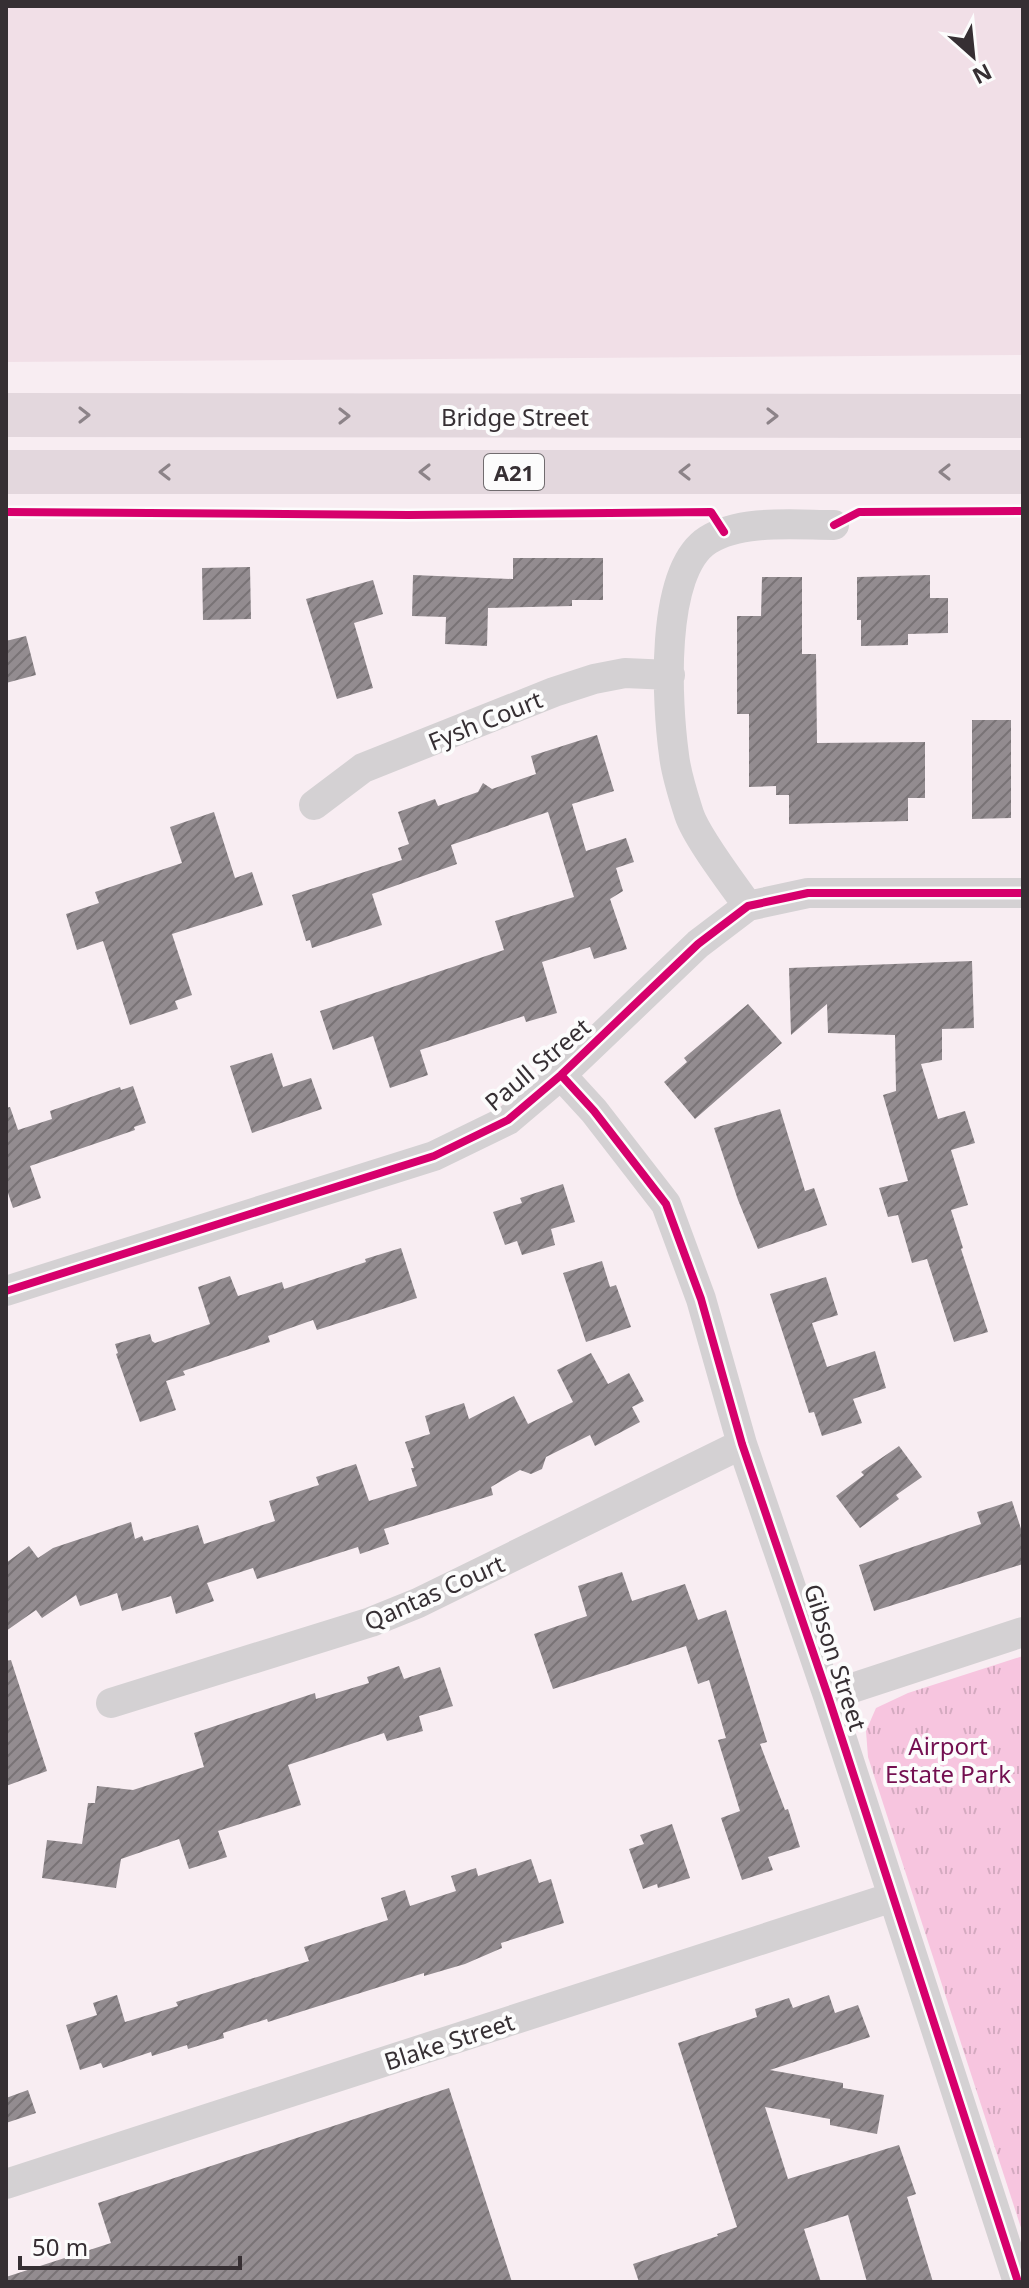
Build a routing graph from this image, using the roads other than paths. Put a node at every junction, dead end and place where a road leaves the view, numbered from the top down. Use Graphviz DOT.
graph roads {
  1 [pos="6,415"];
  2 [pos="1023,416"];
  3 [pos="6,472"];
  4 [pos="1023,472"];
  5 [pos="834,525"];
  6 [pos="670,675"];
  7 [pos="314,805"];
  8 [pos="1023,893"];
  9 [pos="748,906"];
  10 [pos="561,1075"];
  11 [pos="6,1291"];
  12 [pos="742,1444"];
  13 [pos="1023,1632"];
  14 [pos="828,1696"];
  15 [pos="111,1703"];
  16 [pos="893,1897"];
  17 [pos="6,2184"];
  18 [pos="1018,2282"];
  1 -- 2 [label="highway, Bridge Street, one-way"];
  4 -- 3 [label="highway, A21, one-way"];
  5 -- 6 [label="street"];
  6 -- 7 [label="street, Fysh Court"];
  6 -- 9 [label="street"];
  8 -- 9 [label="street, Paull Street"];
  9 -- 10 [label="street, Paull Street"];
  10 -- 11 [label="street, Paull Street"];
  10 -- 12 [label="street, Gibson Street"];
  12 -- 14 [label="street, Gibson Street"];
  12 -- 15 [label="street, Qantas Court"];
  13 -- 14 [label="street"];
  14 -- 16 [label="street, Gibson Street"];
  16 -- 17 [label="street, Blake Street"];
  16 -- 18 [label="street, Gibson Street"];
}
